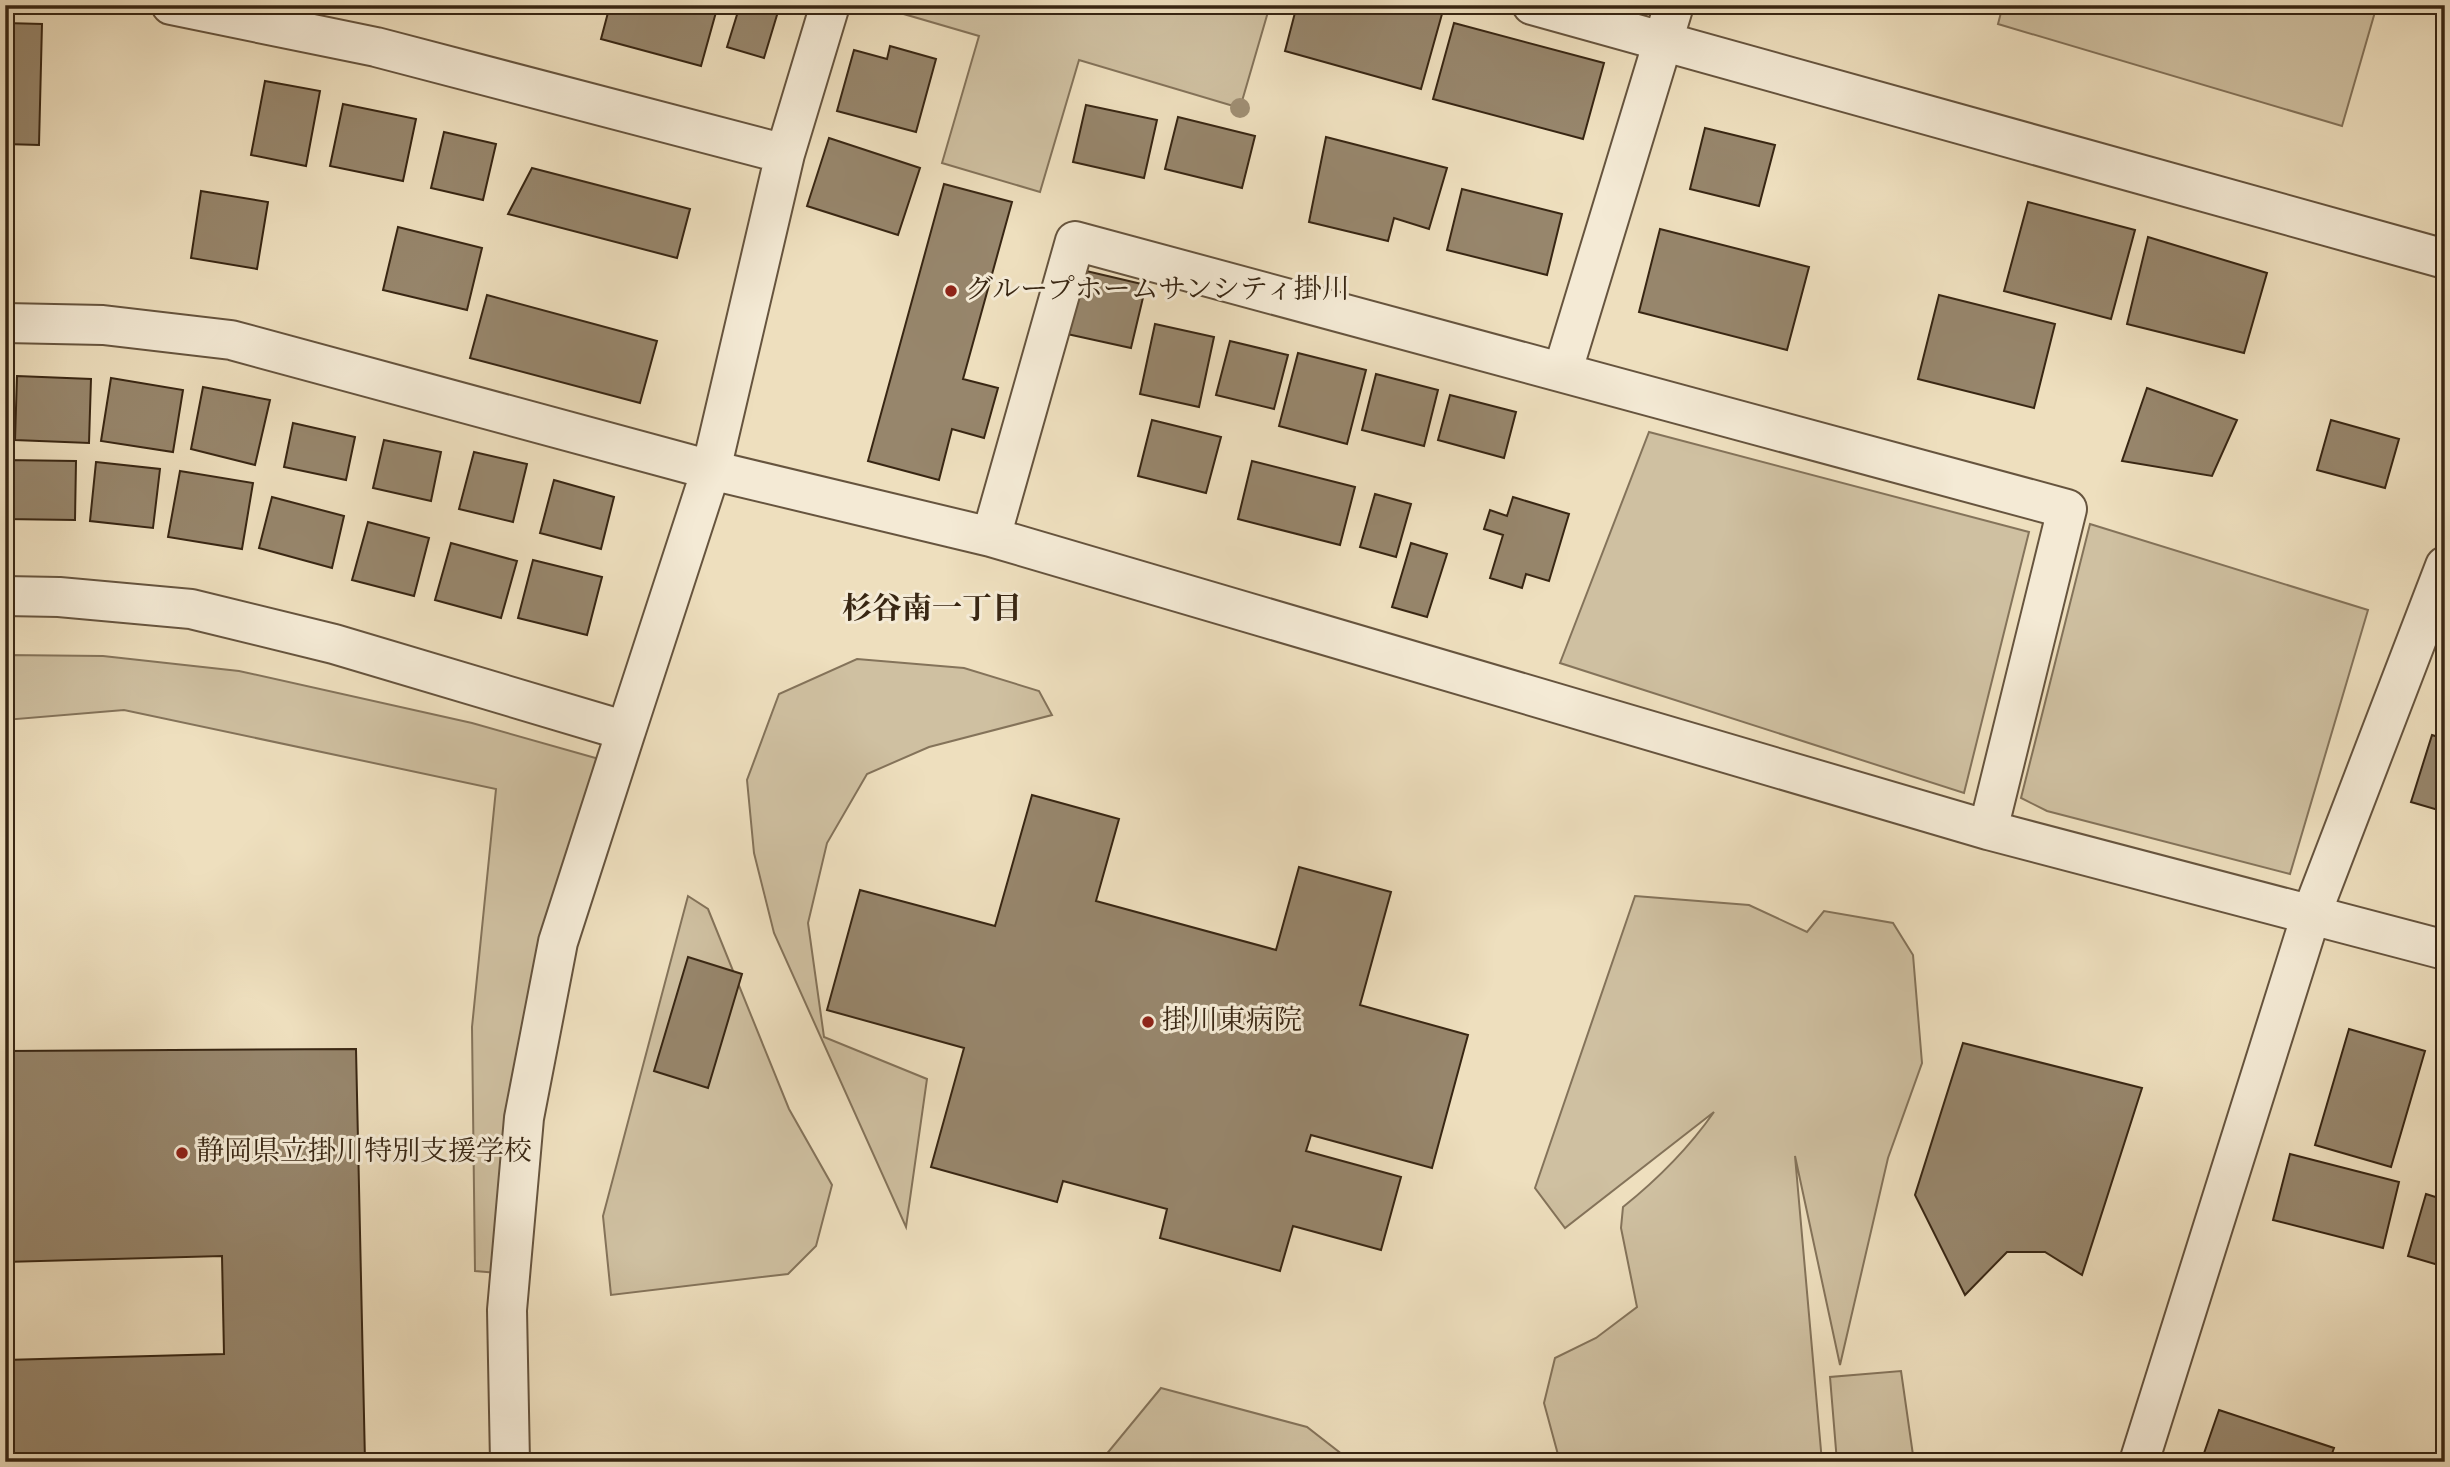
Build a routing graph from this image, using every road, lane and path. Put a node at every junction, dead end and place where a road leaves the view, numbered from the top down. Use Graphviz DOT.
graph roads {
  1 [pos="171,5"];
  2 [pos="830,5"];
  3 [pos="1532,5"];
  4 [pos="1674,5"];
  5 [pos="1664,43"];
  6 [pos="785,153"];
  7 [pos="2445,259"];
  8 [pos="5,323"];
  9 [pos="1563,370"];
  10 [pos="711,470"];
  11 [pos="991,537"];
  12 [pos="2445,566"];
  13 [pos="5,596"];
  14 [pos="626,731"];
  15 [pos="1988,830"];
  16 [pos="2311,915"];
  17 [pos="2445,950"];
  18 [pos="510,1462"];
  19 [pos="2139,1462"];
  1 -- 6 [label="street"];
  2 -- 6 [label="street"];
  3 -- 5 [label="street"];
  4 -- 5 [label="street"];
  5 -- 7 [label="street"];
  5 -- 9 [label="street"];
  6 -- 10 [label="street"];
  8 -- 10 [label="street"];
  9 -- 11 [label="street"];
  9 -- 15 [label="street"];
  10 -- 11 [label="street"];
  10 -- 14 [label="street"];
  11 -- 15 [label="street"];
  12 -- 16 [label="street"];
  13 -- 14 [label="street"];
  14 -- 18 [label="street"];
  15 -- 16 [label="street"];
  16 -- 17 [label="street"];
  16 -- 19 [label="street"];
}
